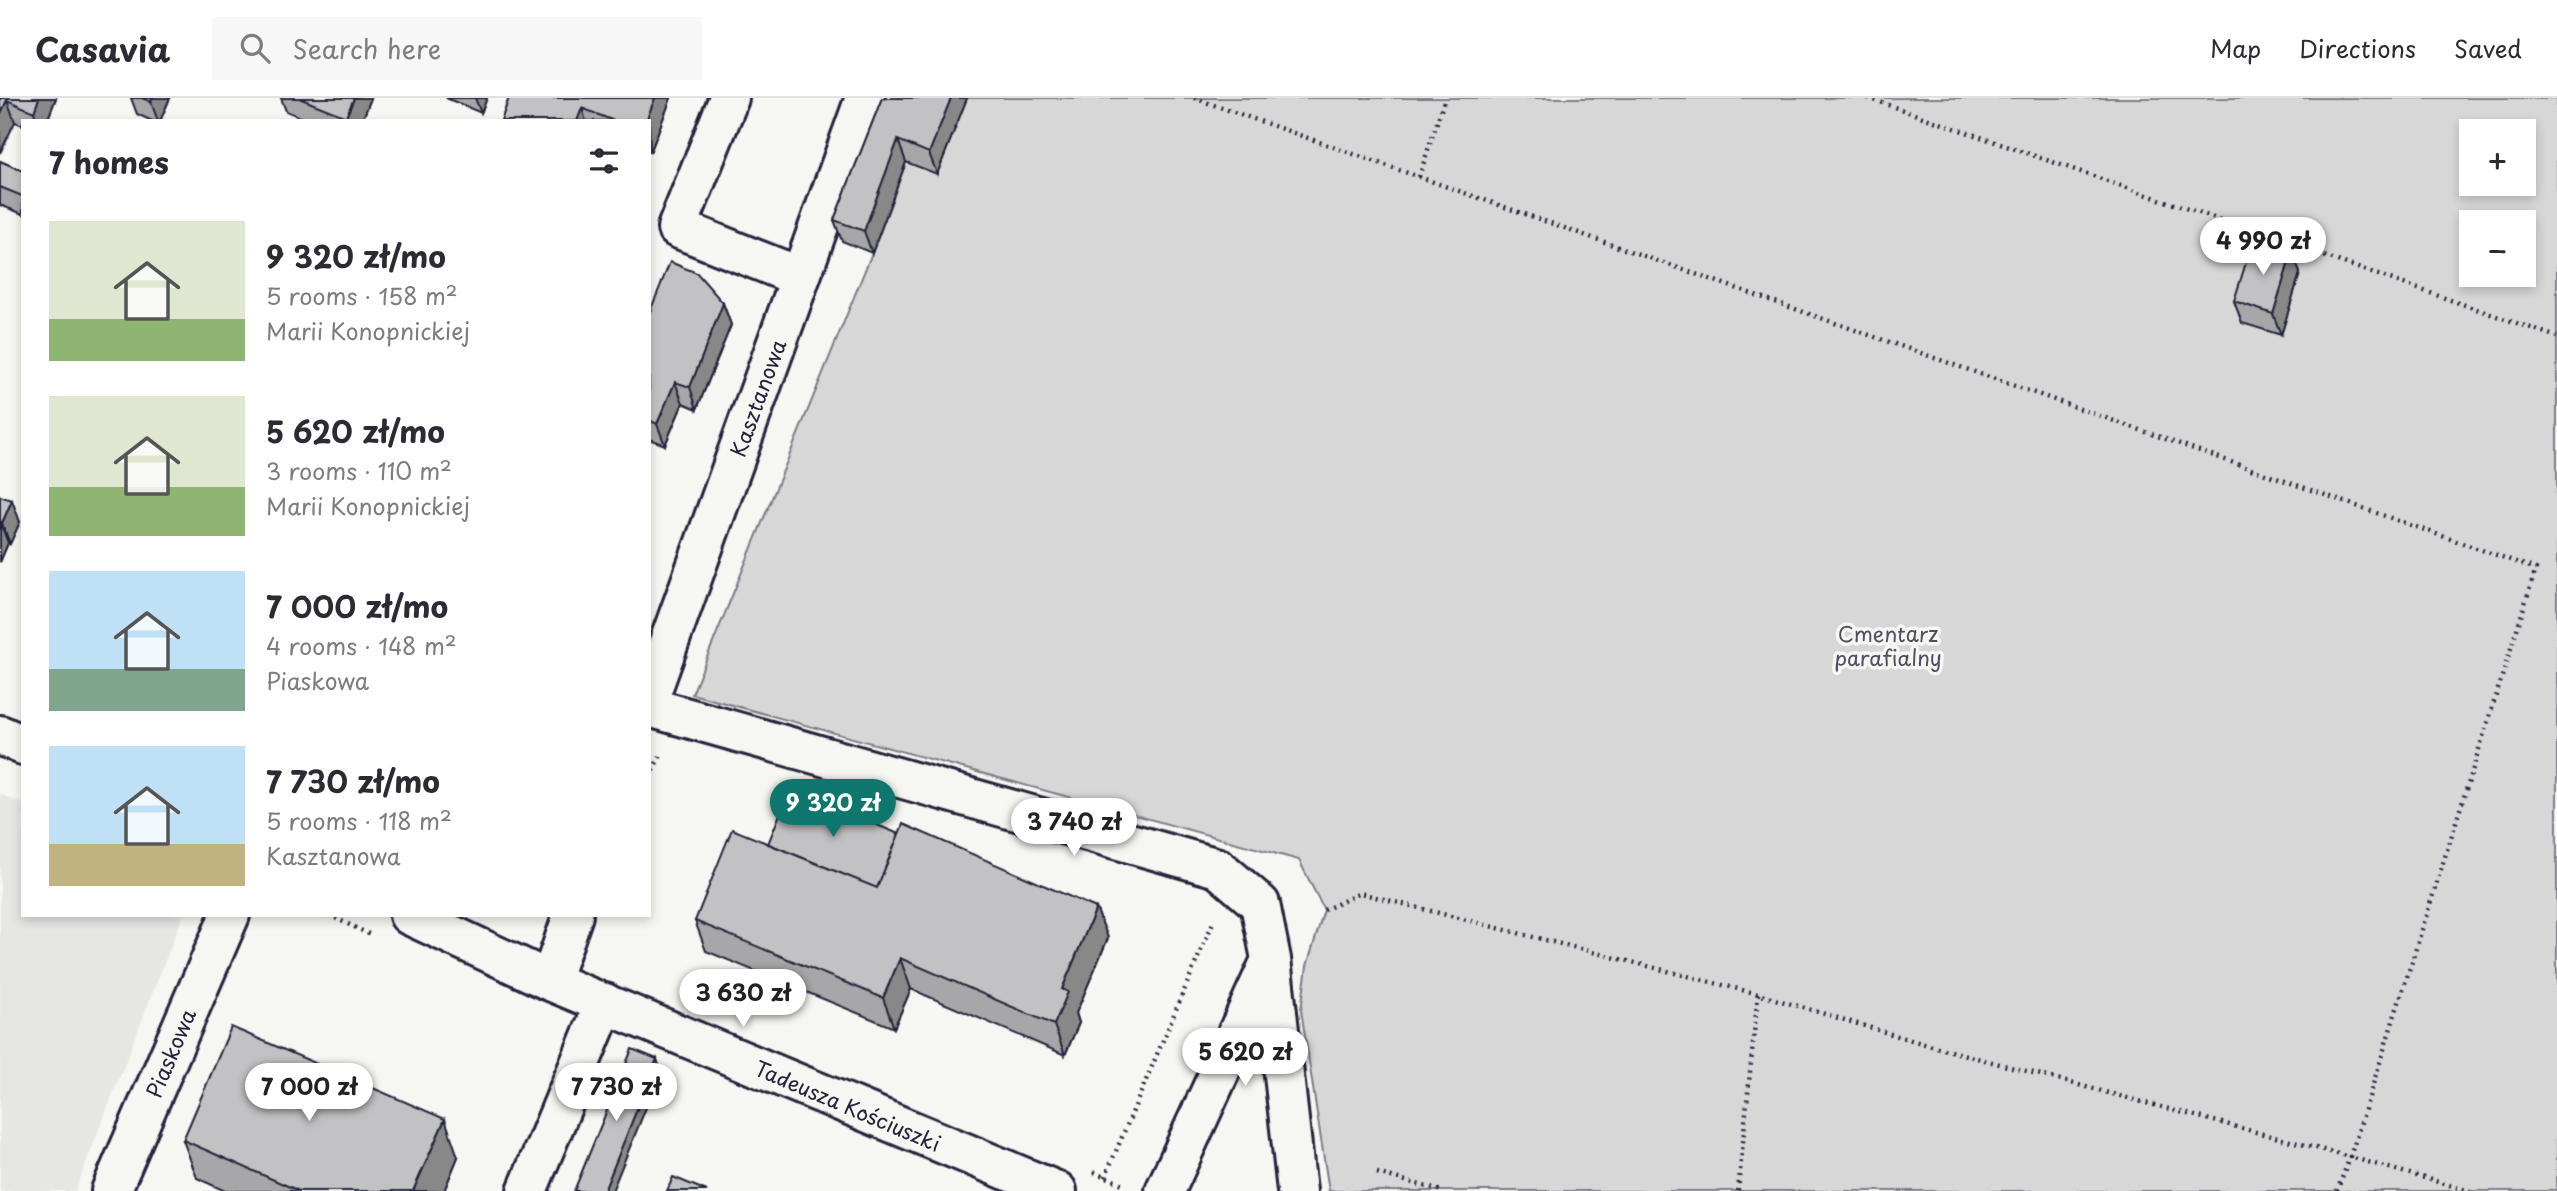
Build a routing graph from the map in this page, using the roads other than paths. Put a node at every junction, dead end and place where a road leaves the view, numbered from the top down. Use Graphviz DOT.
graph roads {
  1 [pos="729,98"];
  2 [pos="865,98"];
  3 [pos="800,277"];
  4 [pos="651,692"];
  5 [pos="651,708"];
  6 [pos="0,736"];
  7 [pos="21,744"];
  8 [pos="229,917"];
  9 [pos="413,917"];
  10 [pos="572,917"];
  11 [pos="1271,959"];
  12 [pos="551,981"];
  13 [pos="605,1003"];
  14 [pos="111,1191"];
  15 [pos="527,1191"];
  16 [pos="1056,1191"];
  17 [pos="1166,1191"];
  18 [pos="1297,1191"];
  1 -- 3 [label="street"];
  2 -- 3 [label="street, Kasztanowa"];
  3 -- 4 [label="street, Kasztanowa"];
  5 -- 11 [label="street"];
  6 -- 7 [label="street"];
  8 -- 14 [label="street, Piaskowa"];
  9 -- 12 [label="street, Tadeusza Kościuszki"];
  10 -- 12 [label="street"];
  11 -- 17 [label="street"];
  11 -- 18 [label="street"];
  12 -- 13 [label="street, Tadeusza Kościuszki"];
  13 -- 15 [label="street"];
  13 -- 16 [label="street, Tadeusza Kościuszki"];
}
